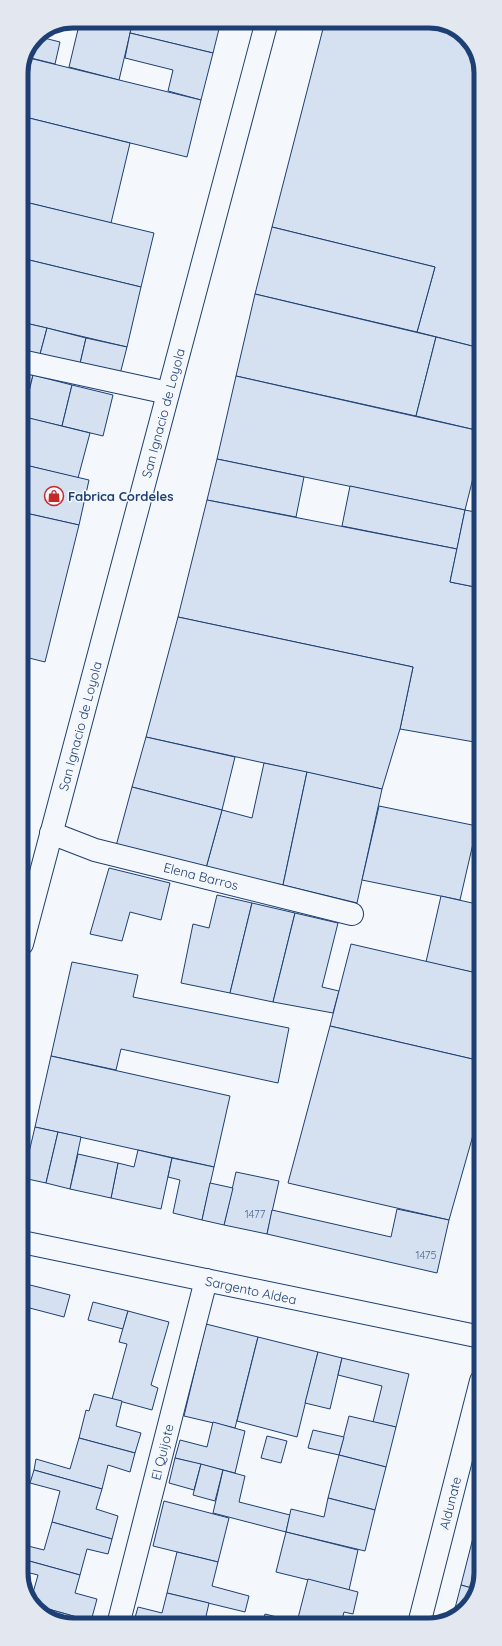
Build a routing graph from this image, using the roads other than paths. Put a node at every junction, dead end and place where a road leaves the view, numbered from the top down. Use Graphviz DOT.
graph roads {
  1 [pos="265,28"];
  2 [pos="28,363"];
  3 [pos="168,393"];
  4 [pos="51,833"];
  5 [pos="352,914"];
  6 [pos="28,921"];
  7 [pos="28,1243"];
  8 [pos="206,1280"];
  9 [pos="474,1336"];
  10 [pos="474,1408"];
  11 [pos="120,1618"];
  12 [pos="421,1618"];
  1 -- 3 [label="street, San Ignacio de Loyola"];
  2 -- 3 [label="street"];
  3 -- 4 [label="street, San Ignacio de Loyola"];
  4 -- 5 [label="street, Elena Barros"];
  4 -- 6 [label="street, San Ignacio de Loyola"];
  7 -- 8 [label="street, Sargento Aldea"];
  8 -- 9 [label="street, Sargento Aldea"];
  8 -- 11 [label="street, El Quijote"];
  10 -- 12 [label="street, Aldunate"];
}
